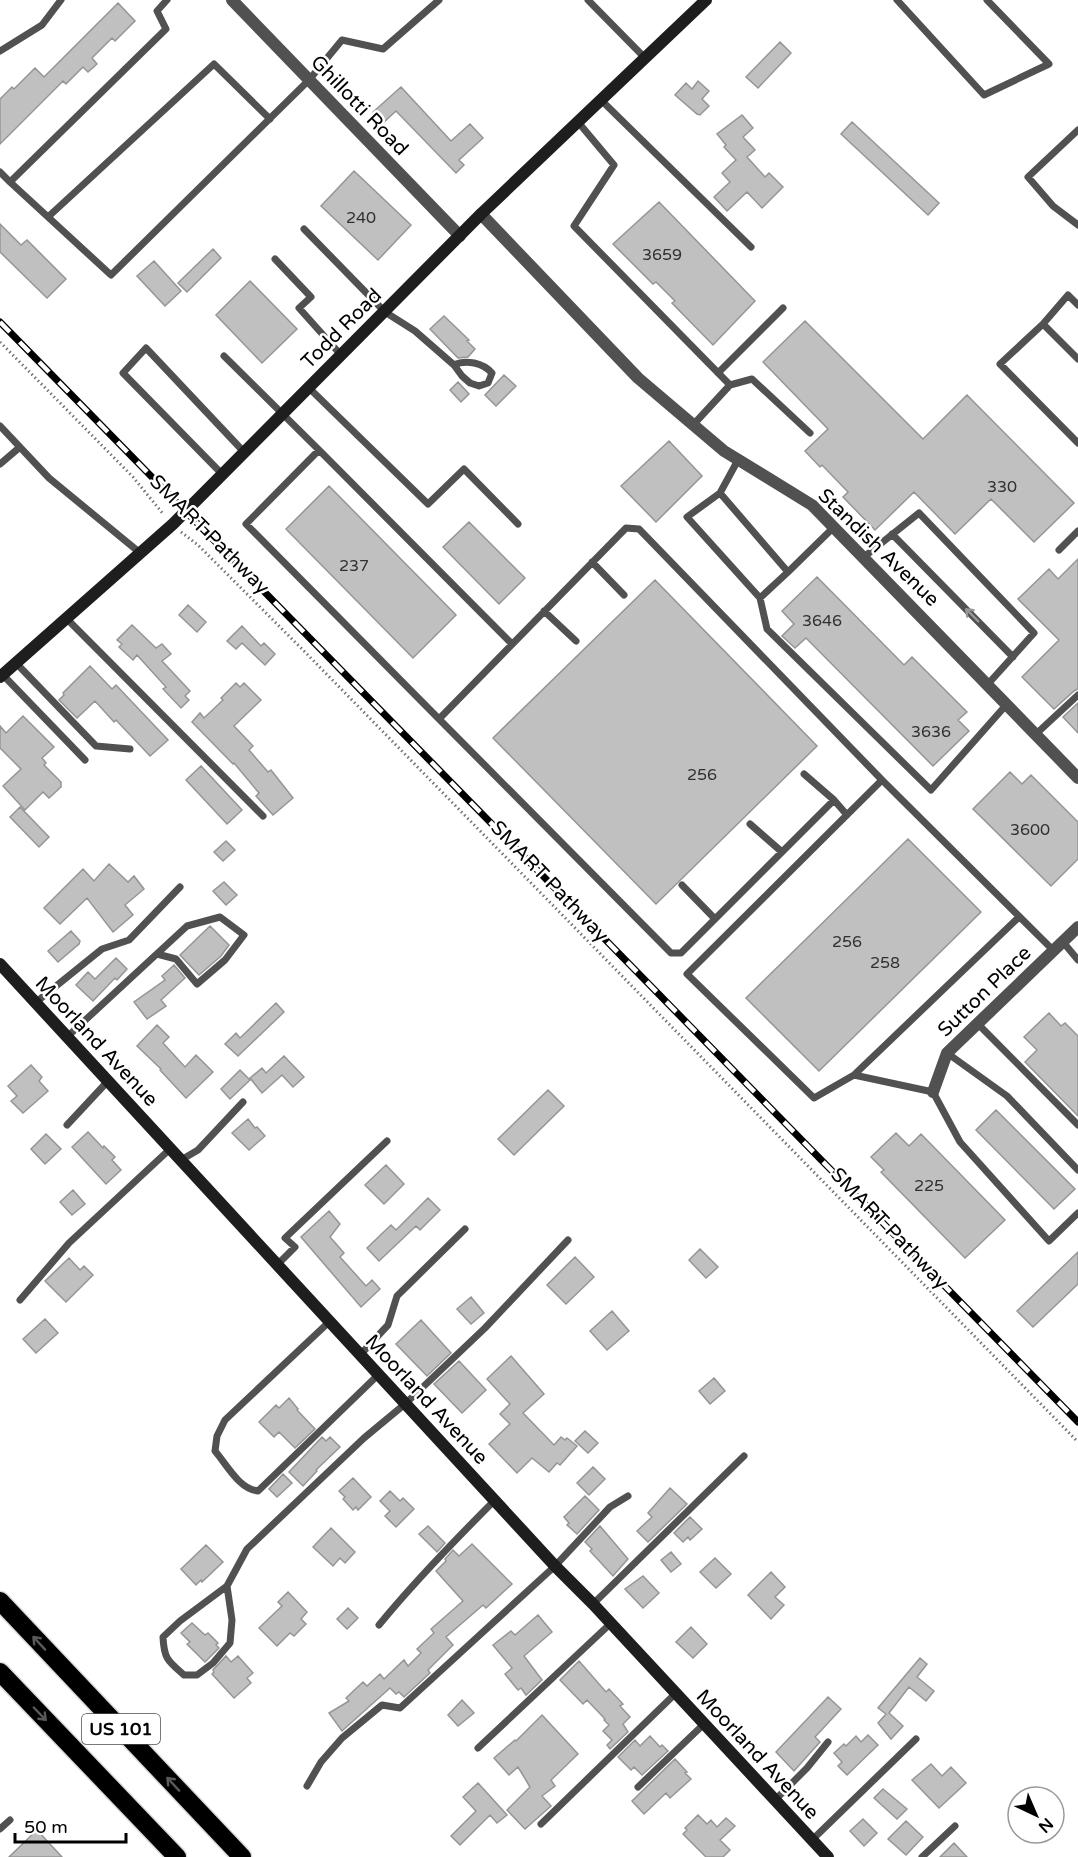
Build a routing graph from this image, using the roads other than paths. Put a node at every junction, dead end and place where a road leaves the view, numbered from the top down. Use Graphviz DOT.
graph roads {
  1 [pos="61,0"];
  2 [pos="167,0"];
  3 [pos="232,0"];
  4 [pos="438,0"];
  5 [pos="588,0"];
  6 [pos="706,0"];
  7 [pos="897,0"];
  8 [pos="987,0"];
  9 [pos="0,51"];
  10 [pos="645,58"];
  11 [pos="309,80"];
  12 [pos="601,100"];
  13 [pos="270,119"];
  14 [pos="578,122"];
  15 [pos="1078,130"];
  16 [pos="0,172"];
  17 [pos="10,182"];
  18 [pos="481,214"];
  19 [pos="48,218"];
  20 [pos="1078,225"];
  21 [pos="304,229"];
  22 [pos="460,236"];
  23 [pos="751,247"];
  24 [pos="275,259"];
  25 [pos="1078,305"];
  26 [pos="783,308"];
  27 [pos="385,312"];
  28 [pos="1043,324"];
  29 [pos="341,355"];
  30 [pos="224,356"];
  31 [pos="1078,359"];
  32 [pos="454,365"];
  33 [pos="718,374"];
  34 [pos="730,385"];
  35 [pos="309,388"];
  36 [pos="283,413"];
  37 [pos="693,425"];
  38 [pos="0,426"];
  39 [pos="810,433"];
  40 [pos="1078,443"];
  41 [pos="20,447"];
  42 [pos="319,450"];
  43 [pos="244,452"];
  44 [pos="738,460"];
  45 [pos="0,464"];
  46 [pos="222,474"];
  47 [pos="720,493"];
  48 [pos="518,524"];
  49 [pos="834,527"];
  50 [pos="1078,531"];
  51 [pos="892,534"];
  52 [pos="1059,550"];
  53 [pos="139,552"];
  54 [pos="864,557"];
  55 [pos="592,562"];
  56 [pos="788,572"];
  57 [pos="624,595"];
  58 [pos="760,598"];
  59 [pos="544,611"];
  60 [pos="66,618"];
  61 [pos="576,641"];
  62 [pos="512,644"];
  63 [pos="1013,657"];
  64 [pos="16,663"];
  65 [pos="2,676"];
  66 [pos="988,684"];
  67 [pos="1078,695"];
  68 [pos="1007,704"];
  69 [pos="439,719"];
  70 [pos="1036,734"];
  71 [pos="130,749"];
  72 [pos="85,760"];
  73 [pos="804,774"];
  74 [pos="1078,778"];
  75 [pos="882,780"];
  76 [pos="834,800"];
  77 [pos="847,815"];
  78 [pos="263,816"];
  79 [pos="750,824"];
  80 [pos="782,852"];
  81 [pos="682,885"];
  82 [pos="180,887"];
  83 [pos="1019,917"];
  84 [pos="714,919"];
  85 [pos="1078,927"];
  86 [pos="1058,946"];
  87 [pos="157,954"];
  88 [pos="1078,960"];
  89 [pos="0,964"];
  90 [pos="35,1003"];
  91 [pos="978,1024"];
  92 [pos="67,1037"];
  93 [pos="947,1053"];
  94 [pos="854,1075"];
  95 [pos="108,1081"];
  96 [pos="933,1092"];
  97 [pos="243,1102"];
  98 [pos="67,1125"];
  99 [pos="1078,1125"];
  100 [pos="387,1141"];
  101 [pos="170,1149"];
  102 [pos="181,1160"];
  103 [pos="1078,1170"];
  104 [pos="1078,1213"];
  105 [pos="465,1229"];
  106 [pos="568,1240"];
  107 [pos="277,1265"];
  108 [pos="20,1300"];
  109 [pos="329,1322"];
  110 [pos="360,1355"];
  111 [pos="378,1375"];
  112 [pos="405,1404"];
  113 [pos="744,1456"];
  114 [pos="628,1496"];
  115 [pos="495,1501"];
  116 [pos="555,1566"];
  117 [pos="226,1586"];
  118 [pos="0,1601"];
  119 [pos="593,1604"];
  120 [pos="610,1624"];
  121 [pos="379,1625"];
  122 [pos="0,1672"];
  123 [pos="675,1694"];
  124 [pos="704,1724"];
  125 [pos="916,1739"];
  126 [pos="828,1742"];
  127 [pos="478,1748"];
  128 [pos="307,1786"];
  129 [pos="638,1787"];
  130 [pos="775,1800"];
  131 [pos="10,1820"];
  132 [pos="541,1824"];
  133 [pos="955,1826"];
  134 [pos="0,1829"];
  135 [pos="812,1840"];
  136 [pos="177,1857"];
  137 [pos="242,1857"];
  138 [pos="828,1857"];
  139 [pos="922,1857"];
  1 -- 9 [label="lane"];
  2 -- 17 [label="lane"];
  3 -- 11 [label="street, Ghillotti Road"];
  4 -- 11 [label="lane"];
  5 -- 10 [label="lane"];
  6 -- 10 [label="street, Todd Road"];
  7 -- 8 [label="lane"];
  10 -- 12 [label="street, Todd Road"];
  11 -- 13 [label="lane"];
  11 -- 22 [label="street, Ghillotti Road"];
  12 -- 14 [label="street, Todd Road"];
  12 -- 23 [label="lane"];
  13 -- 19 [label="lane"];
  13 -- 19 [label="lane"];
  14 -- 18 [label="street, Todd Road"];
  14 -- 33 [label="lane"];
  15 -- 20 [label="lane"];
  16 -- 17 [label="lane"];
  17 -- 19 [label="lane"];
  18 -- 22 [label="street, Todd Road"];
  18 -- 37 [label="street, Standish Avenue"];
  21 -- 27 [label="lane"];
  22 -- 27 [label="street, Todd Road"];
  24 -- 29 [label="lane"];
  25 -- 28 [label="lane"];
  26 -- 33 [label="lane"];
  27 -- 29 [label="street, Todd Road"];
  27 -- 32 [label="lane"];
  28 -- 31 [label="lane"];
  28 -- 40 [label="lane"];
  29 -- 35 [label="street, Todd Road"];
  30 -- 36 [label="lane"];
  32 -- 32 [label="lane"];
  33 -- 34 [label="lane"];
  34 -- 37 [label="lane"];
  34 -- 39 [label="lane"];
  35 -- 36 [label="street, Todd Road"];
  35 -- 48 [label="lane"];
  36 -- 42 [label="lane"];
  36 -- 43 [label="street, Todd Road"];
  37 -- 44 [label="street, Standish Avenue"];
  38 -- 41 [label="lane"];
  41 -- 45 [label="lane"];
  41 -- 53 [label="lane"];
  42 -- 62 [label="lane"];
  42 -- 69 [label="lane"];
  43 -- 46 [label="street, Todd Road"];
  43 -- 46 [label="lane"];
  44 -- 47 [label="lane"];
  44 -- 49 [label="street, Standish Avenue"];
  46 -- 53 [label="street, Todd Road"];
  47 -- 56 [label="lane"];
  47 -- 58 [label="lane"];
  49 -- 54 [label="street, Standish Avenue"];
  49 -- 56 [label="lane"];
  50 -- 52 [label="lane"];
  51 -- 54 [label="lane"];
  63 -- 51 [label="lane, one-way"];
  51 -- 63 [label="lane"];
  53 -- 60 [label="street, Todd Road"];
  54 -- 66 [label="street, Standish Avenue"];
  55 -- 57 [label="lane"];
  55 -- 59 [label="lane"];
  55 -- 75 [label="lane"];
  56 -- 58 [label="lane"];
  58 -- 68 [label="lane"];
  59 -- 61 [label="lane"];
  59 -- 62 [label="lane"];
  60 -- 64 [label="street, Todd Road"];
  60 -- 78 [label="lane"];
  62 -- 69 [label="lane"];
  63 -- 66 [label="lane"];
  64 -- 65 [label="street, Todd Road"];
  64 -- 71 [label="lane"];
  65 -- 72 [label="lane"];
  66 -- 68 [label="street, Standish Avenue"];
  67 -- 70 [label="lane"];
  68 -- 70 [label="street, Standish Avenue"];
  69 -- 84 [label="lane"];
  70 -- 74 [label="street, Standish Avenue"];
  73 -- 76 [label="lane"];
  75 -- 77 [label="lane"];
  75 -- 83 [label="lane"];
  76 -- 77 [label="lane"];
  76 -- 80 [label="lane"];
  77 -- 94 [label="lane"];
  79 -- 80 [label="lane"];
  80 -- 84 [label="lane"];
  81 -- 84 [label="lane"];
  82 -- 90 [label="lane"];
  83 -- 86 [label="lane"];
  83 -- 94 [label="lane"];
  85 -- 86 [label="street, Sutton Place"];
  86 -- 88 [label="lane"];
  86 -- 91 [label="street, Sutton Place"];
  87 -- 87 [label="lane"];
  87 -- 92 [label="lane"];
  89 -- 90 [label="street, Moorland Avenue"];
  90 -- 92 [label="street, Moorland Avenue"];
  91 -- 93 [label="street, Sutton Place"];
  91 -- 99 [label="lane"];
  92 -- 95 [label="street, Moorland Avenue"];
  93 -- 96 [label="street, Sutton Place"];
  93 -- 103 [label="lane"];
  94 -- 96 [label="lane"];
  95 -- 98 [label="lane"];
  95 -- 101 [label="street, Moorland Avenue"];
  96 -- 104 [label="lane"];
  97 -- 102 [label="lane"];
  100 -- 107 [label="lane"];
  101 -- 102 [label="street, Moorland Avenue"];
  101 -- 108 [label="lane"];
  102 -- 107 [label="street, Moorland Avenue"];
  105 -- 110 [label="lane"];
  106 -- 112 [label="lane"];
  107 -- 109 [label="street, Moorland Avenue"];
  109 -- 110 [label="street, Moorland Avenue"];
  109 -- 111 [label="lane"];
  110 -- 111 [label="street, Moorland Avenue"];
  111 -- 112 [label="street, Moorland Avenue"];
  112 -- 115 [label="street, Moorland Avenue"];
  112 -- 117 [label="lane"];
  113 -- 119 [label="lane"];
  114 -- 116 [label="lane"];
  115 -- 116 [label="street, Moorland Avenue"];
  115 -- 121 [label="lane"];
  116 -- 119 [label="street, Moorland Avenue"];
  116 -- 128 [label="lane"];
  117 -- 117 [label="lane"];
  137 -- 118 [label="highway, US 101, one-way"];
  119 -- 120 [label="street, Moorland Avenue"];
  120 -- 123 [label="street, Moorland Avenue"];
  120 -- 127 [label="lane"];
  122 -- 136 [label="highway, US 101, one-way"];
  123 -- 124 [label="street, Moorland Avenue"];
  123 -- 132 [label="lane"];
  124 -- 129 [label="lane"];
  124 -- 130 [label="street, Moorland Avenue"];
  125 -- 135 [label="lane"];
  126 -- 130 [label="lane"];
  130 -- 135 [label="street, Moorland Avenue"];
  131 -- 134 [label="lane"];
  133 -- 139 [label="lane"];
  135 -- 138 [label="street, Moorland Avenue"];
}
